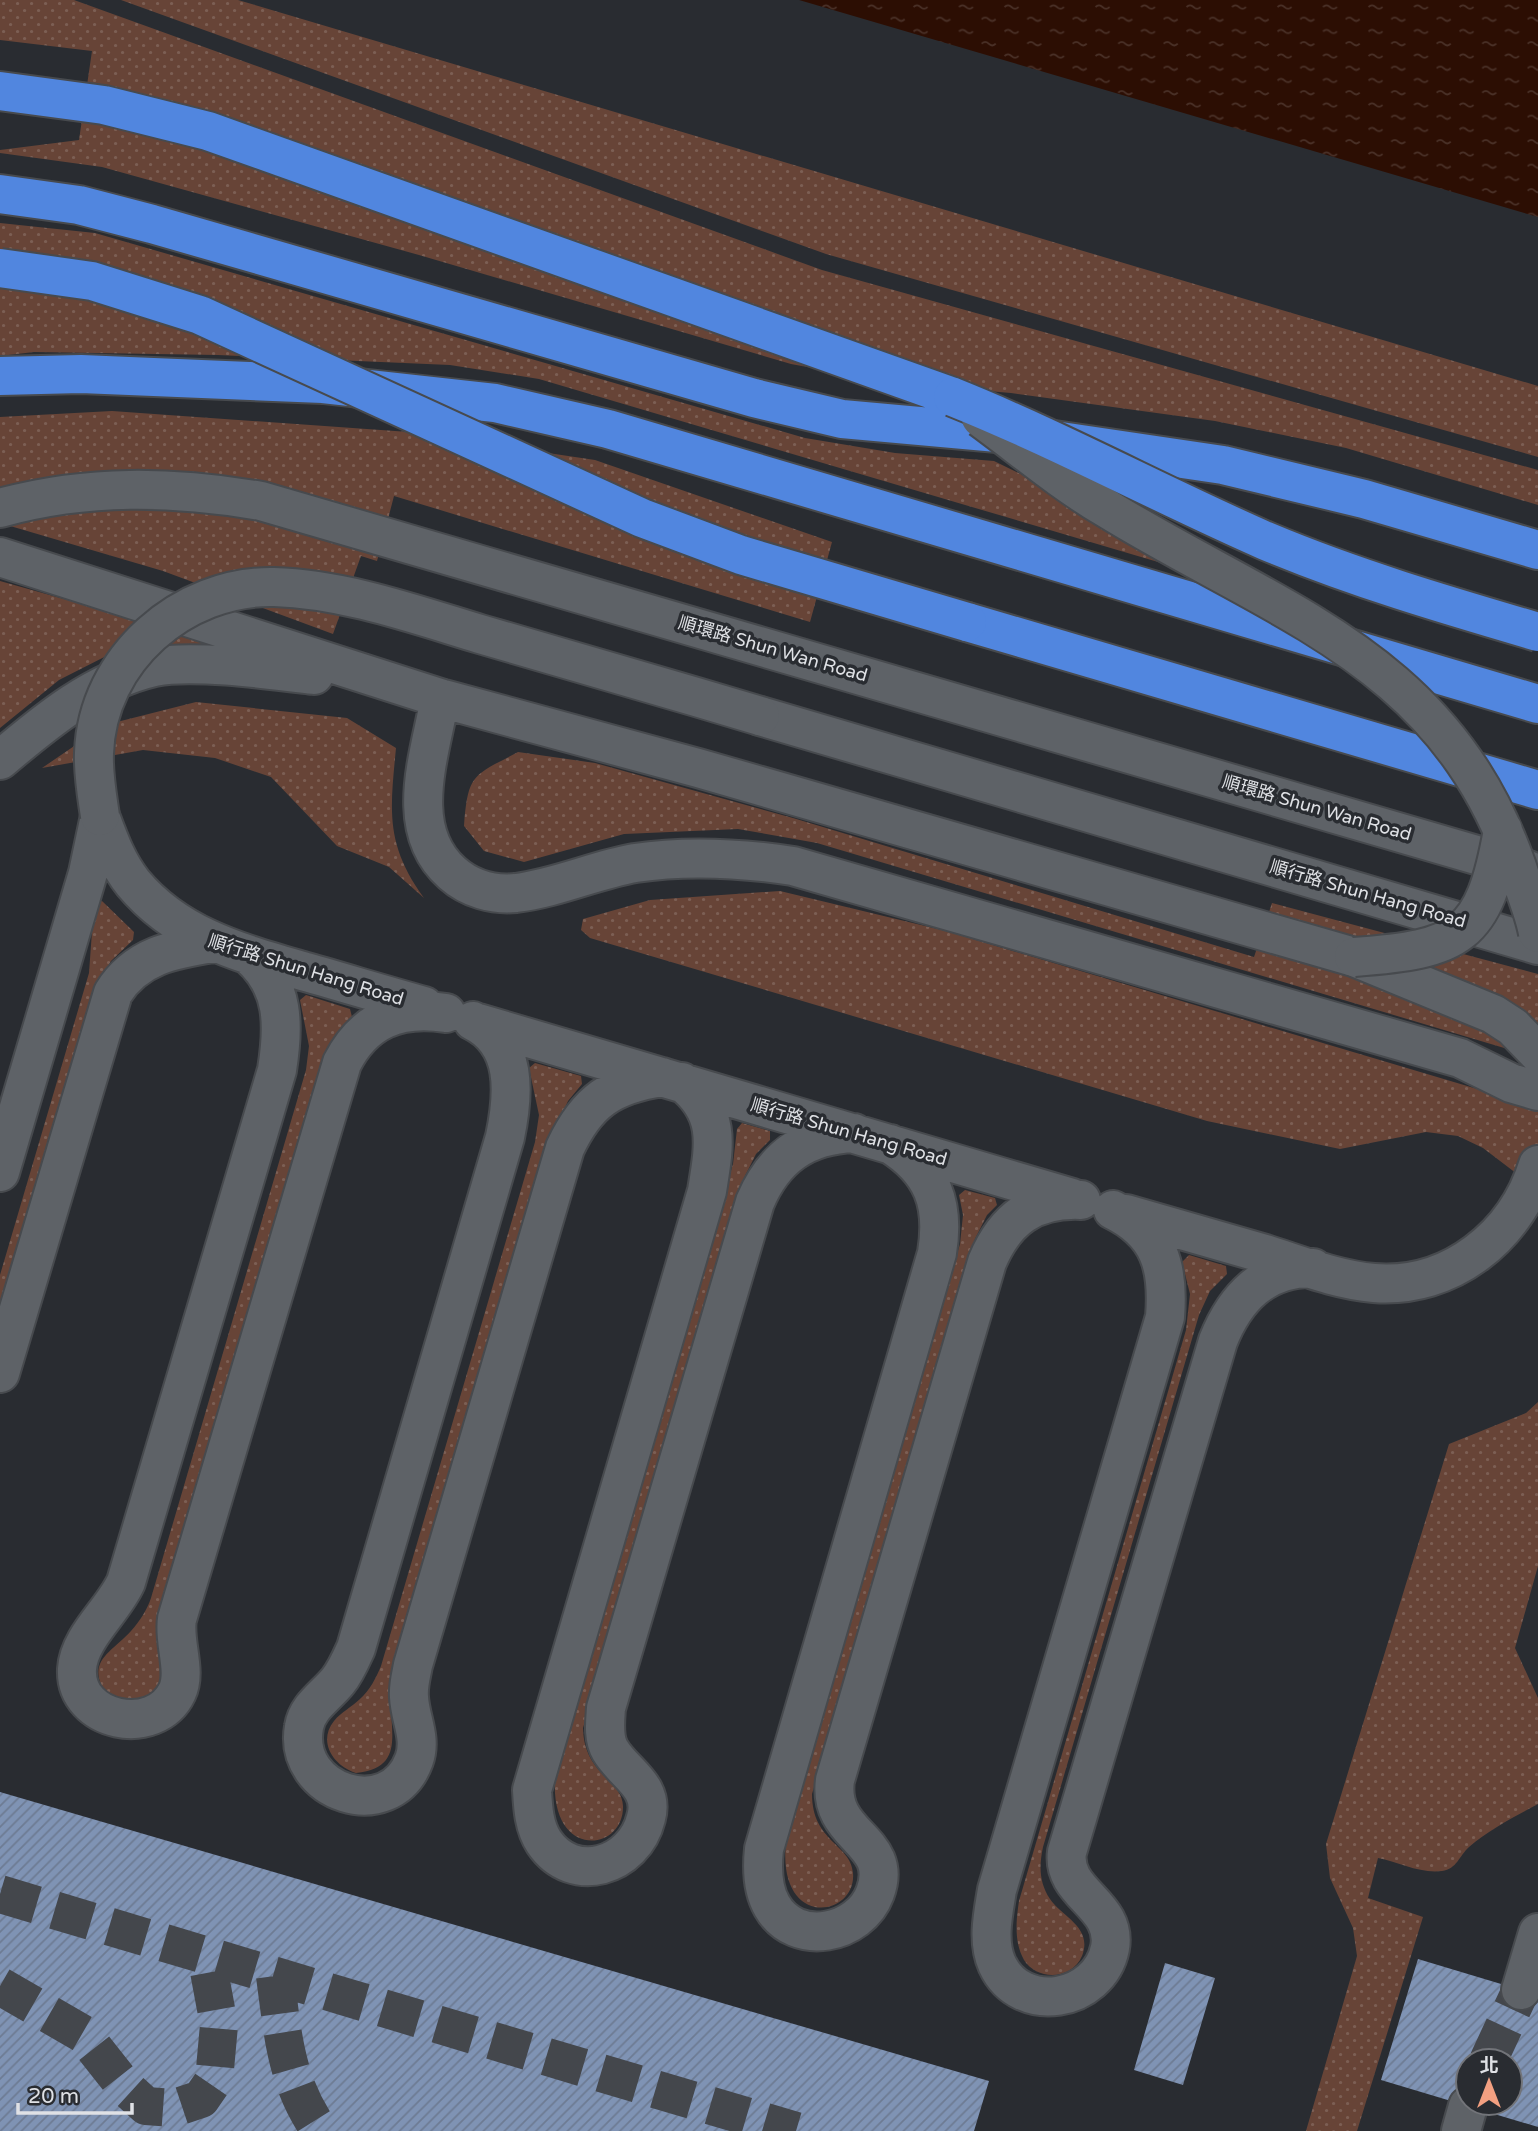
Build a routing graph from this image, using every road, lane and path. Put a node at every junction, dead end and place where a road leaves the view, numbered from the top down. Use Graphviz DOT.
graph roads {
  1 [pos="0,91"];
  2 [pos="0,194"];
  3 [pos="0,268"];
  4 [pos="0,376"];
  5 [pos="953,397"];
  6 [pos="0,508"];
  7 [pos="1538,550"];
  8 [pos="0,557"];
  9 [pos="1538,632"];
  10 [pos="440,698"];
  11 [pos="1538,704"];
  12 [pos="0,760"];
  13 [pos="1538,790"];
  14 [pos="100,816"];
  15 [pos="1503,829"];
  16 [pos="1538,872"];
  17 [pos="1538,933"];
  18 [pos="1538,945"];
  19 [pos="231,949"];
  20 [pos="1354,957"];
  21 [pos="459,1017"];
  22 [pos="1538,1053"];
  23 [pos="1460,1058"];
  24 [pos="1538,1069"];
  25 [pos="672,1079"];
  26 [pos="1538,1091"];
  27 [pos="853,1133"];
  28 [pos="890,1144"];
  29 [pos="1538,1164"];
  30 [pos="0,1172"];
  31 [pos="1097,1205"];
  32 [pos="1313,1268"];
  33 [pos="0,1373"];
  34 [pos="1538,1933"];
  35 [pos="1521,1990"];
  1 -- 5 [label="highway"];
  2 -- 7 [label="highway"];
  3 -- 13 [label="highway, bridge"];
  4 -- 11 [label="highway"];
  5 -- 9 [label="highway, bridge"];
  5 -- 15 [label="lane, bridge"];
  6 -- 16 [label="lane, 順環路 Shun Wan Road"];
  8 -- 10 [label="lane"];
  10 -- 12 [label="lane"];
  10 -- 20 [label="lane"];
  10 -- 23 [label="lane"];
  14 -- 18 [label="lane, 順行路 Shun Hang Road, bridge"];
  14 -- 19 [label="lane, 順行路 Shun Hang Road"];
  14 -- 30 [label="lane"];
  15 -- 17 [label="lane, bridge"];
  15 -- 20 [label="lane, bridge"];
  19 -- 21 [label="lane, 順行路 Shun Hang Road"];
  19 -- 21 [label="lane"];
  19 -- 33 [label="lane"];
  20 -- 22 [label="lane"];
  21 -- 25 [label="lane, 順行路 Shun Hang Road"];
  21 -- 25 [label="lane"];
  23 -- 24 [label="lane"];
  23 -- 26 [label="lane"];
  25 -- 27 [label="lane, 順行路 Shun Hang Road"];
  25 -- 27 [label="lane"];
  27 -- 28 [label="lane, 順行路 Shun Hang Road"];
  28 -- 31 [label="lane, 順行路 Shun Hang Road"];
  28 -- 31 [label="lane"];
  29 -- 32 [label="lane, 順行路 Shun Hang Road"];
  31 -- 32 [label="lane, 順行路 Shun Hang Road"];
  31 -- 32 [label="lane"];
  34 -- 35 [label="lane"];
}
